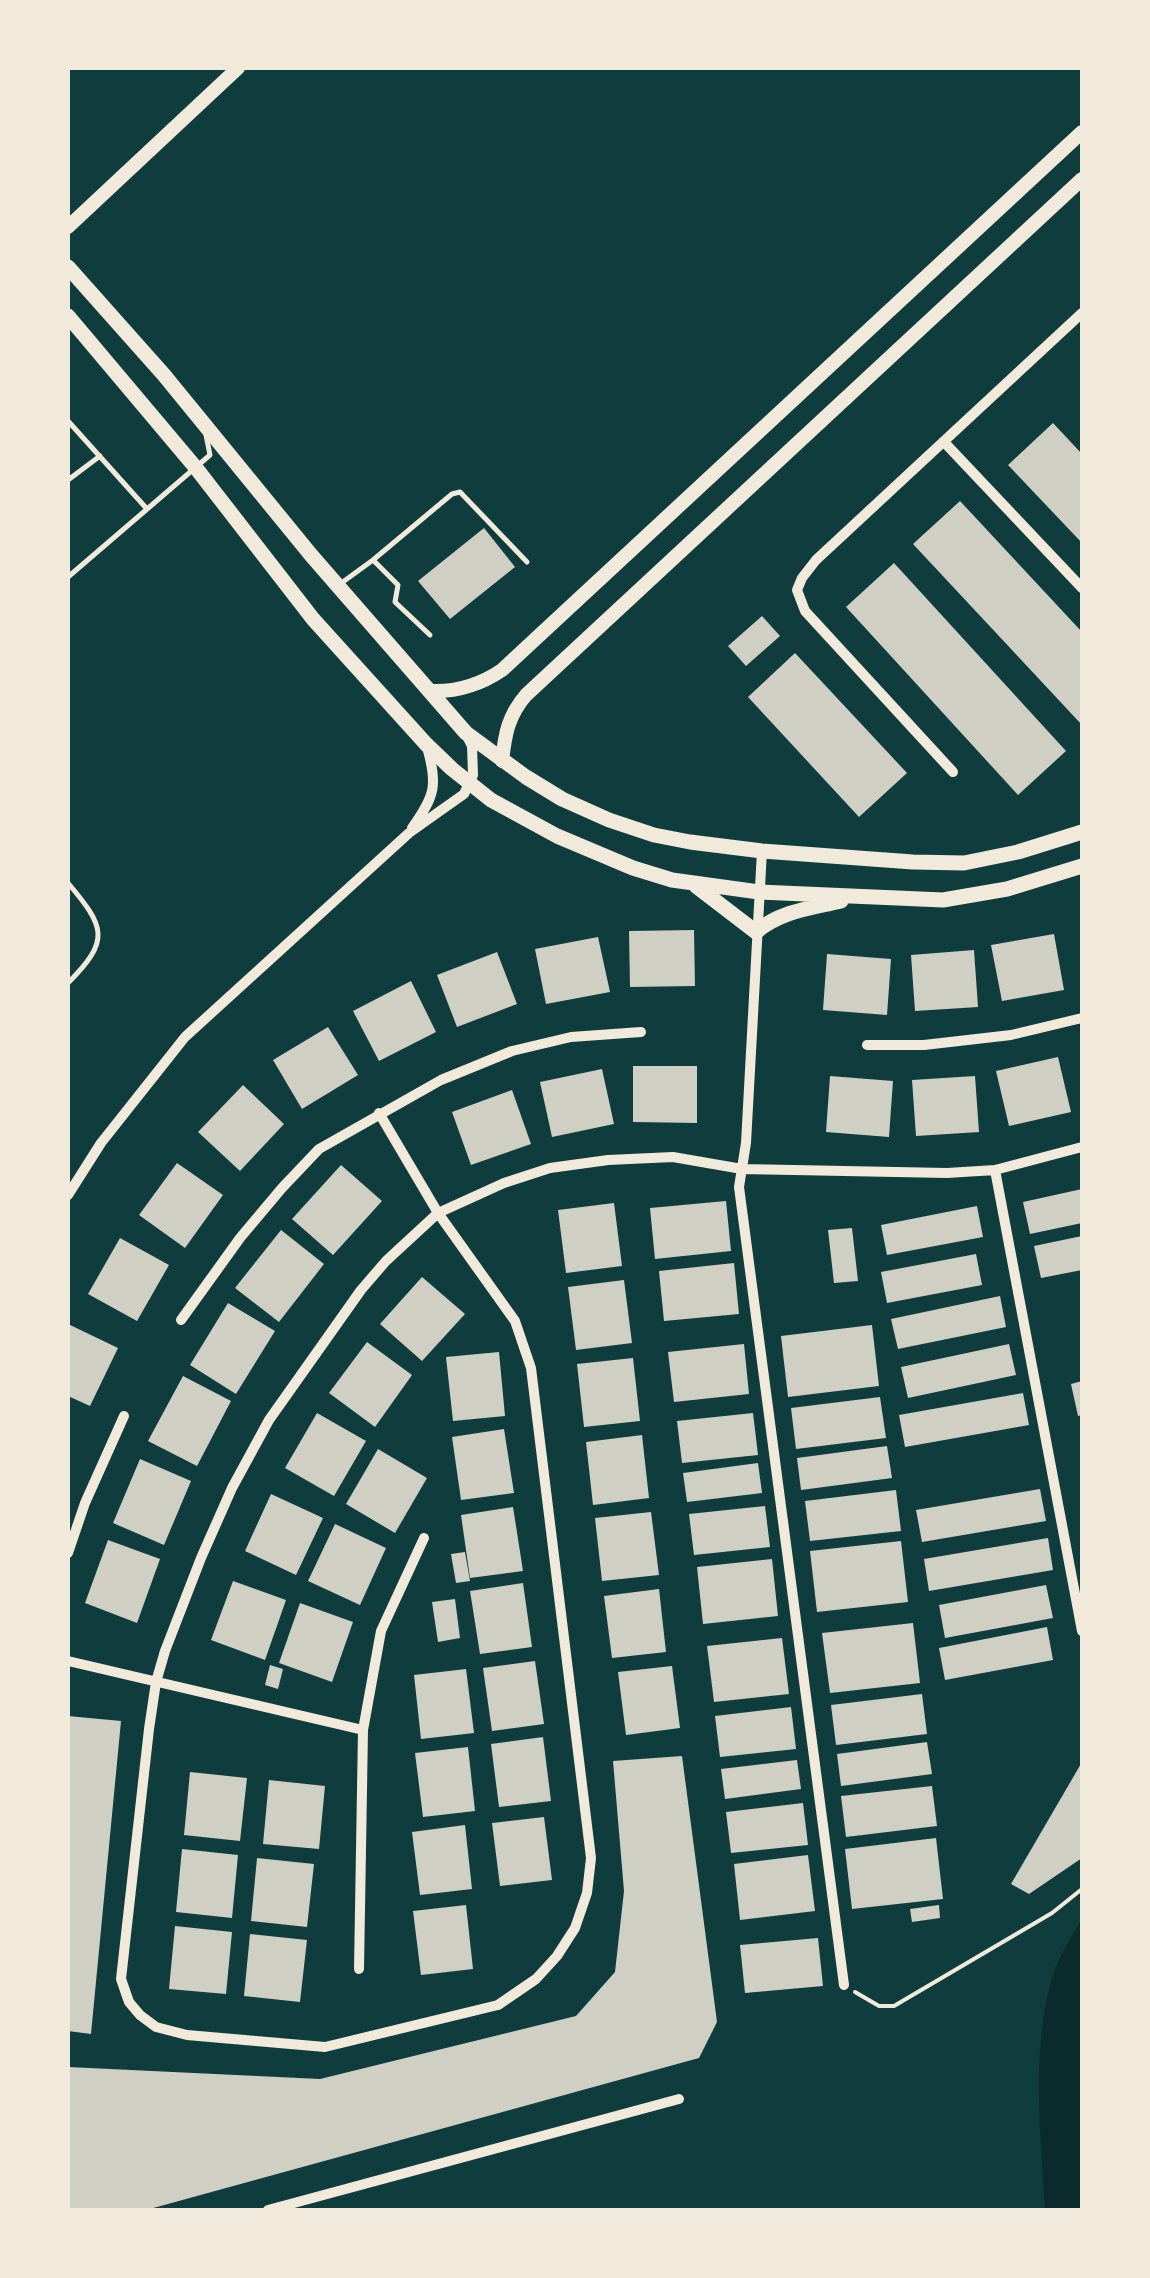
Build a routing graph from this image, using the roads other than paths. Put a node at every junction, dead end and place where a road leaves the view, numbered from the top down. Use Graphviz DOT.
graph roads {
  1 [pos="238,68"];
  2 [pos="1082,132"];
  3 [pos="1082,179"];
  4 [pos="68,227"];
  5 [pos="68,267"];
  6 [pos="1082,313"];
  7 [pos="68,316"];
  8 [pos="68,421"];
  9 [pos="204,424"];
  10 [pos="944,442"];
  11 [pos="100,456"];
  12 [pos="196,468"];
  13 [pos="68,480"];
  14 [pos="147,509"];
  15 [pos="374,560"];
  16 [pos="527,562"];
  17 [pos="68,576"];
  18 [pos="338,586"];
  19 [pos="1082,588"];
  20 [pos="430,635"];
  21 [pos="431,691"];
  22 [pos="466,733"];
  23 [pos="426,744"];
  24 [pos="502,760"];
  25 [pos="953,772"];
  26 [pos="470,784"];
  27 [pos="408,832"];
  28 [pos="1082,832"];
  29 [pos="762,852"];
  30 [pos="1082,866"];
  31 [pos="68,883"];
  32 [pos="693,884"];
  33 [pos="759,892"];
  34 [pos="858,897"];
  35 [pos="756,932"];
  36 [pos="68,983"];
  37 [pos="1082,1018"];
  38 [pos="641,1032"];
  39 [pos="867,1045"];
  40 [pos="379,1113"];
  41 [pos="1082,1147"];
  42 [pos="742,1169"];
  43 [pos="995,1170"];
  44 [pos="68,1195"];
  45 [pos="438,1213"];
  46 [pos="180,1320"];
  47 [pos="124,1416"];
  48 [pos="424,1538"];
  49 [pos="68,1553"];
  50 [pos="1082,1630"];
  51 [pos="68,1660"];
  52 [pos="156,1682"];
  53 [pos="363,1730"];
  54 [pos="359,1970"];
  55 [pos="844,1986"];
  56 [pos="680,2100"];
  57 [pos="268,2210"];
  1 -- 4 [label="street"];
  2 -- 21 [label="street"];
  3 -- 24 [label="street"];
  5 -- 9 [label="main road"];
  6 -- 10 [label="street"];
  7 -- 12 [label="main road"];
  8 -- 11 [label="lane"];
  9 -- 12 [label="lane"];
  9 -- 18 [label="main road"];
  10 -- 19 [label="street"];
  10 -- 25 [label="street"];
  11 -- 13 [label="lane"];
  11 -- 14 [label="lane"];
  12 -- 14 [label="lane"];
  12 -- 23 [label="main road"];
  14 -- 17 [label="lane"];
  15 -- 16 [label="lane"];
  15 -- 18 [label="lane"];
  15 -- 20 [label="lane"];
  18 -- 21 [label="main road"];
  21 -- 22 [label="main road"];
  22 -- 24 [label="main road"];
  22 -- 26 [label="street"];
  23 -- 26 [label="main road"];
  23 -- 27 [label="street"];
  24 -- 29 [label="main road"];
  26 -- 27 [label="street"];
  26 -- 32 [label="main road"];
  27 -- 44 [label="street"];
  28 -- 29 [label="main road"];
  29 -- 33 [label="street"];
  30 -- 34 [label="main road"];
  31 -- 36 [label="lane"];
  32 -- 33 [label="main road"];
  32 -- 35 [label="main road"];
  33 -- 34 [label="main road"];
  33 -- 35 [label="street"];
  34 -- 35 [label="main road"];
  35 -- 42 [label="street"];
  37 -- 39 [label="street"];
  38 -- 40 [label="street"];
  40 -- 45 [label="street"];
  40 -- 46 [label="street"];
  41 -- 43 [label="street"];
  42 -- 43 [label="street"];
  42 -- 45 [label="street"];
  42 -- 55 [label="street"];
  43 -- 50 [label="street"];
  45 -- 52 [label="street"];
  45 -- 52 [label="street"];
  47 -- 49 [label="street"];
  48 -- 53 [label="street"];
  51 -- 52 [label="street"];
  52 -- 53 [label="street"];
  53 -- 54 [label="street"];
  56 -- 57 [label="street"];
}
